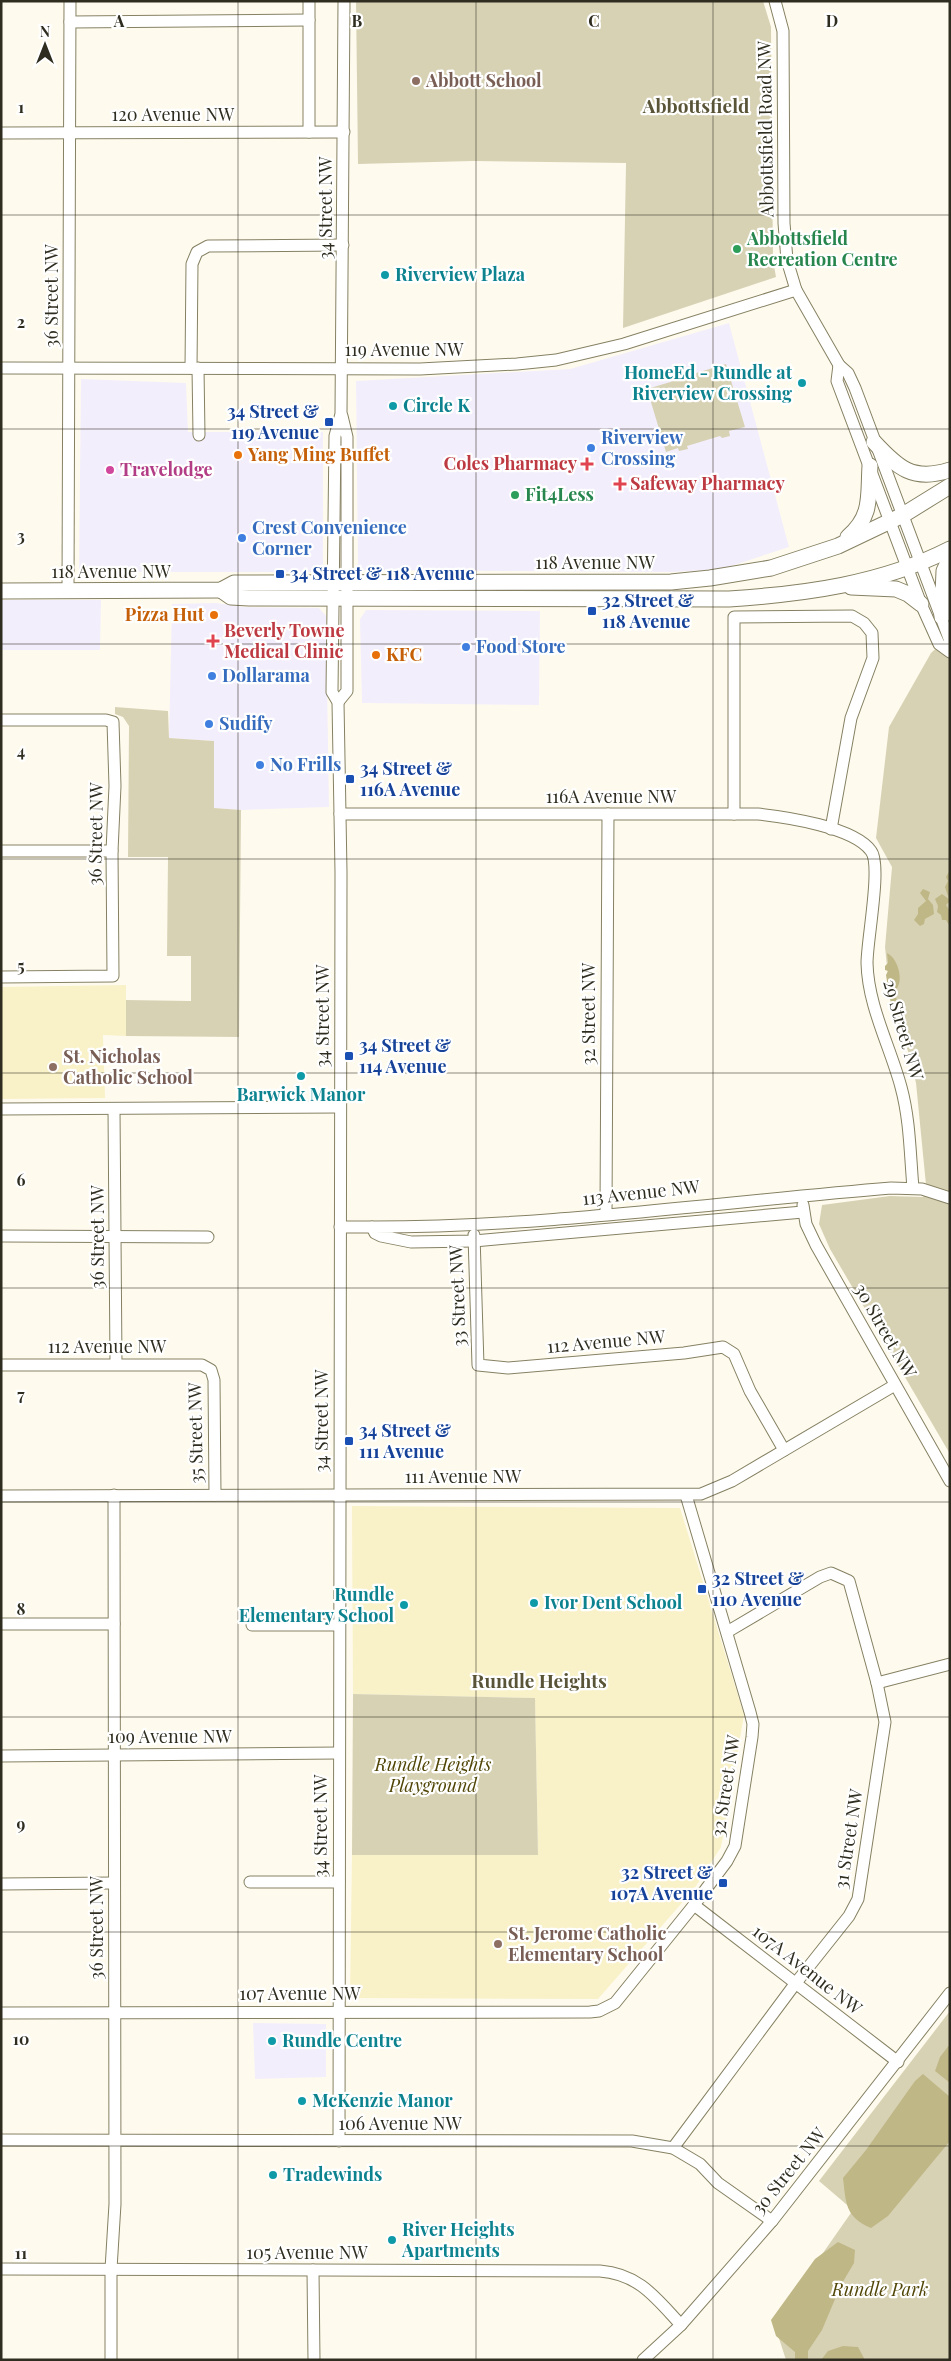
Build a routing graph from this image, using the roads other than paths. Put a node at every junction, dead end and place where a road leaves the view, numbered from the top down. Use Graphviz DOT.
graph roads {
  1 [pos="70,1"];
  2 [pos="309,1"];
  3 [pos="344,1"];
  4 [pos="775,1"];
  5 [pos="309,20"];
  6 [pos="70,22"];
  7 [pos="309,132"];
  8 [pos="344,132"];
  9 [pos="1,133"];
  10 [pos="70,133"];
  11 [pos="343,245"];
  12 [pos="796,290"];
  13 [pos="839,365"];
  14 [pos="1,368"];
  15 [pos="69,368"];
  16 [pos="194,368"];
  17 [pos="342,368"];
  18 [pos="198,435"];
  19 [pos="874,442"];
  20 [pos="870,466"];
  21 [pos="950,470"];
  22 [pos="950,486"];
  23 [pos="896,518"];
  24 [pos="838,546"];
  25 [pos="950,548"];
  26 [pos="950,558"];
  27 [pos="915,565"];
  28 [pos="340,582"];
  29 [pos="842,584"];
  30 [pos="221,590"];
  31 [pos="1,591"];
  32 [pos="68,591"];
  33 [pos="332,598"];
  34 [pos="348,598"];
  35 [pos="921,604"];
  36 [pos="942,617"];
  37 [pos="950,641"];
  38 [pos="950,652"];
  39 [pos="338,702"];
  40 [pos="1,720"];
  41 [pos="340,814"];
  42 [pos="608,814"];
  43 [pos="734,814"];
  44 [pos="831,829"];
  45 [pos="1,851"];
  46 [pos="112,851"];
  47 [pos="872,852"];
  48 [pos="1,977"];
  49 [pos="340,1107"];
  50 [pos="1,1109"];
  51 [pos="114,1109"];
  52 [pos="913,1188"];
  53 [pos="804,1195"];
  54 [pos="950,1198"];
  55 [pos="803,1212"];
  56 [pos="606,1214"];
  57 [pos="340,1226"];
  58 [pos="474,1226"];
  59 [pos="372,1227"];
  60 [pos="1,1236"];
  61 [pos="115,1236"];
  62 [pos="208,1237"];
  63 [pos="474,1241"];
  64 [pos="116,1364"];
  65 [pos="1,1365"];
  66 [pos="478,1365"];
  67 [pos="211,1370"];
  68 [pos="896,1385"];
  69 [pos="784,1450"];
  70 [pos="950,1481"];
  71 [pos="339,1494"];
  72 [pos="686,1495"];
  73 [pos="1,1496"];
  74 [pos="114,1496"];
  75 [pos="215,1496"];
  76 [pos="1,1624"];
  77 [pos="114,1624"];
  78 [pos="252,1625"];
  79 [pos="339,1625"];
  80 [pos="726,1632"];
  81 [pos="950,1664"];
  82 [pos="877,1683"];
  83 [pos="338,1753"];
  84 [pos="114,1755"];
  85 [pos="1,1756"];
  86 [pos="250,1882"];
  87 [pos="339,1882"];
  88 [pos="114,1883"];
  89 [pos="1,1884"];
  90 [pos="694,1905"];
  91 [pos="795,1984"];
  92 [pos="950,1993"];
  93 [pos="599,2010"];
  94 [pos="339,2012"];
  95 [pos="1,2013"];
  96 [pos="114,2013"];
  97 [pos="898,2062"];
  98 [pos="1,2140"];
  99 [pos="115,2140"];
  100 [pos="339,2141"];
  101 [pos="674,2148"];
  102 [pos="772,2221"];
  103 [pos="111,2269"];
  104 [pos="1,2270"];
  105 [pos="313,2270"];
  106 [pos="681,2325"];
  107 [pos="111,2360"];
  108 [pos="314,2360"];
  109 [pos="643,2360"];
  1 -- 6 [label="street, 36 Street NW"];
  2 -- 5 [label="street, 34 Street NW"];
  3 -- 8 [label="street, 34 Street NW"];
  4 -- 12 [label="street, Abbottsfield Road NW"];
  5 -- 6 [label="street"];
  5 -- 7 [label="street, 34 Street NW"];
  6 -- 10 [label="street, 36 Street NW"];
  7 -- 8 [label="street, 120 Avenue NW"];
  7 -- 10 [label="street, 120 Avenue NW"];
  8 -- 11 [label="street, 34 Street NW"];
  9 -- 10 [label="street, 120 Avenue NW"];
  10 -- 15 [label="street, 36 Street NW"];
  11 -- 16 [label="street"];
  11 -- 17 [label="street, 34 Street NW"];
  12 -- 13 [label="street, Abbottsfield Road NW"];
  12 -- 17 [label="street, 119 Avenue NW"];
  13 -- 19 [label="street, Abbottsfield Road NW"];
  13 -- 20 [label="street, Abbottsfield Road NW"];
  14 -- 15 [label="street, 119 Avenue NW"];
  15 -- 16 [label="street, 119 Avenue NW"];
  15 -- 32 [label="street, 36 Street NW"];
  16 -- 17 [label="street, 119 Avenue NW"];
  16 -- 18 [label="street"];
  17 -- 28 [label="street, 34 Street NW"];
  19 -- 21 [label="main road"];
  19 -- 23 [label="street, Abbottsfield Road NW"];
  20 -- 23 [label="street, Abbottsfield Road NW"];
  20 -- 24 [label="main road"];
  22 -- 23 [label="main road, 118 Avenue NW"];
  23 -- 24 [label="main road, 118 Avenue NW"];
  23 -- 27 [label="street, Abbottsfield Road NW"];
  24 -- 28 [label="main road, 118 Avenue NW"];
  25 -- 27 [label="main road, 118 Avenue NW"];
  26 -- 36 [label="main road"];
  27 -- 29 [label="main road, 118 Avenue NW"];
  27 -- 35 [label="street"];
  27 -- 36 [label="street"];
  28 -- 30 [label="main road, 118 Avenue NW"];
  28 -- 33 [label="street, 34 Street NW"];
  28 -- 34 [label="street, 34 Street NW"];
  29 -- 34 [label="main road, 118 Avenue NW"];
  29 -- 35 [label="main road"];
  30 -- 32 [label="main road, 118 Avenue NW"];
  30 -- 33 [label="main road, 118 Avenue NW"];
  31 -- 32 [label="main road, 118 Avenue NW"];
  33 -- 34 [label="main road, 118 Avenue NW"];
  33 -- 39 [label="street, 34 Street NW"];
  34 -- 39 [label="street, 34 Street NW"];
  35 -- 38 [label="street"];
  36 -- 37 [label="street"];
  39 -- 41 [label="street, 34 Street NW"];
  40 -- 46 [label="street, 36 Street NW"];
  41 -- 42 [label="street, 116A Avenue NW"];
  41 -- 49 [label="street, 34 Street NW"];
  42 -- 43 [label="street, 116A Avenue NW"];
  42 -- 56 [label="street, 32 Street NW"];
  43 -- 44 [label="street, 116A Avenue NW"];
  43 -- 44 [label="street"];
  44 -- 47 [label="street, 116A Avenue NW"];
  45 -- 46 [label="street"];
  46 -- 48 [label="street, 36 Street NW"];
  47 -- 52 [label="street, 29 Street NW"];
  49 -- 51 [label="street"];
  49 -- 57 [label="street, 34 Street NW"];
  50 -- 51 [label="street"];
  51 -- 61 [label="street, 36 Street NW"];
  52 -- 53 [label="street, 113 Avenue NW"];
  52 -- 54 [label="street, 113 Avenue NW"];
  53 -- 55 [label="street, 30 Street NW"];
  53 -- 56 [label="street, 113 Avenue NW"];
  55 -- 63 [label="street, 113 Avenue NW"];
  55 -- 68 [label="street, 30 Street NW"];
  56 -- 58 [label="street, 113 Avenue NW"];
  57 -- 59 [label="street, 113 Avenue NW"];
  57 -- 71 [label="street, 34 Street NW"];
  58 -- 59 [label="street, 113 Avenue NW"];
  58 -- 63 [label="street, 33 Street NW"];
  59 -- 63 [label="street, 113 Avenue NW"];
  60 -- 61 [label="street"];
  61 -- 62 [label="street"];
  61 -- 64 [label="street, 36 Street NW"];
  63 -- 66 [label="street, 33 Street NW"];
  64 -- 65 [label="street, 112 Avenue NW"];
  64 -- 67 [label="street, 112 Avenue NW"];
  66 -- 69 [label="street, 112 Avenue NW"];
  67 -- 75 [label="street, 35 Street NW"];
  68 -- 69 [label="street, 111 Avenue NW"];
  68 -- 70 [label="street, 30 Street NW"];
  69 -- 72 [label="street, 111 Avenue NW"];
  71 -- 72 [label="street, 111 Avenue NW"];
  71 -- 75 [label="street, 111 Avenue NW"];
  71 -- 79 [label="street, 34 Street NW"];
  72 -- 80 [label="street, 32 Street NW"];
  73 -- 74 [label="street, 111 Avenue NW"];
  74 -- 75 [label="street, 111 Avenue NW"];
  74 -- 77 [label="street, 36 Street NW"];
  76 -- 77 [label="street"];
  77 -- 84 [label="street, 36 Street NW"];
  78 -- 79 [label="street"];
  79 -- 83 [label="street, 34 Street NW"];
  80 -- 82 [label="street, 31 Street NW"];
  80 -- 90 [label="street, 32 Street NW"];
  81 -- 82 [label="street"];
  82 -- 91 [label="street, 31 Street NW"];
  83 -- 84 [label="street, 109 Avenue NW"];
  83 -- 87 [label="street, 34 Street NW"];
  84 -- 85 [label="street, 109 Avenue NW"];
  84 -- 88 [label="street, 36 Street NW"];
  86 -- 87 [label="street"];
  87 -- 94 [label="street, 34 Street NW"];
  88 -- 89 [label="street"];
  88 -- 96 [label="street, 36 Street NW"];
  90 -- 91 [label="street, 107A Avenue NW"];
  90 -- 93 [label="street, 32 Street NW"];
  91 -- 97 [label="street, 107A Avenue NW"];
  91 -- 101 [label="street, 31 Street NW"];
  92 -- 97 [label="street, 30 Street NW"];
  93 -- 94 [label="street, 107 Avenue NW"];
  94 -- 96 [label="street, 107 Avenue NW"];
  94 -- 100 [label="street, 34 Street NW"];
  95 -- 96 [label="street, 107 Avenue NW"];
  96 -- 99 [label="street, 36 Street NW"];
  97 -- 102 [label="street, 30 Street NW"];
  98 -- 99 [label="street, 106 Avenue NW"];
  99 -- 100 [label="street, 106 Avenue NW"];
  99 -- 103 [label="street, 36 Street NW"];
  100 -- 101 [label="street, 106 Avenue NW"];
  101 -- 102 [label="street, 106 Avenue NW"];
  102 -- 106 [label="street, 30 Street NW"];
  103 -- 104 [label="street, 105 Avenue NW"];
  103 -- 105 [label="street, 105 Avenue NW"];
  103 -- 107 [label="street, 36 Street NW"];
  105 -- 106 [label="street, 105 Avenue NW"];
  105 -- 108 [label="street"];
  106 -- 109 [label="street, 30 Street NW"];
}
